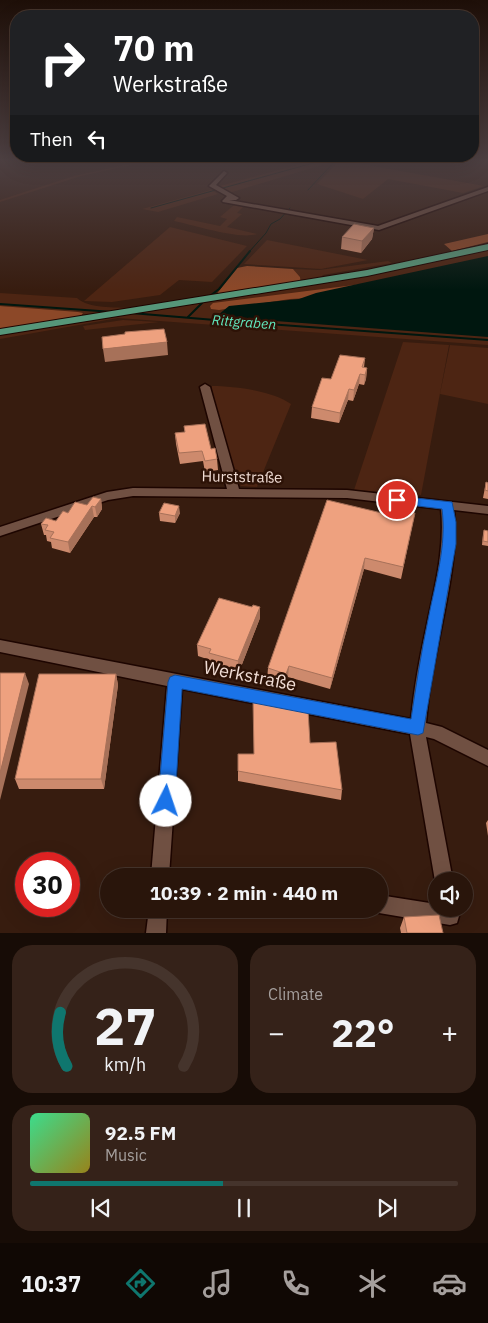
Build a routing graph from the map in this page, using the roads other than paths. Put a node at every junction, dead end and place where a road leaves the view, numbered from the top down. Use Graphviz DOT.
graph roads {
  1 [pos="245,204"];
  2 [pos="447,204"];
  3 [pos="488,248"];
  4 [pos="0,332"];
  5 [pos="205,387"];
  6 [pos="234,492"];
  7 [pos="447,505"];
  8 [pos="488,510"];
  9 [pos="0,532"];
  10 [pos="0,646"];
  11 [pos="175,682"];
  12 [pos="418,728"];
  13 [pos="488,758"];
  14 [pos="161,868"];
  15 [pos="442,872"];
  16 [pos="388,906"];
  17 [pos="428,912"];
  18 [pos="157,918"];
  19 [pos="156,933"];
  1 -- 2 [label="street"];
  3 -- 4 [label="main road"];
  5 -- 6 [label="street"];
  6 -- 7 [label="street, Hurststraße"];
  6 -- 9 [label="street, Hurststraße"];
  7 -- 8 [label="street, Hurststraße"];
  7 -- 12 [label="street"];
  10 -- 11 [label="street, Werkstraße"];
  11 -- 12 [label="street, Werkstraße"];
  11 -- 14 [label="street"];
  12 -- 13 [label="street, Werkstraße"];
  12 -- 15 [label="street"];
  16 -- 17 [label="street"];
  18 -- 19 [label="street"];
}
